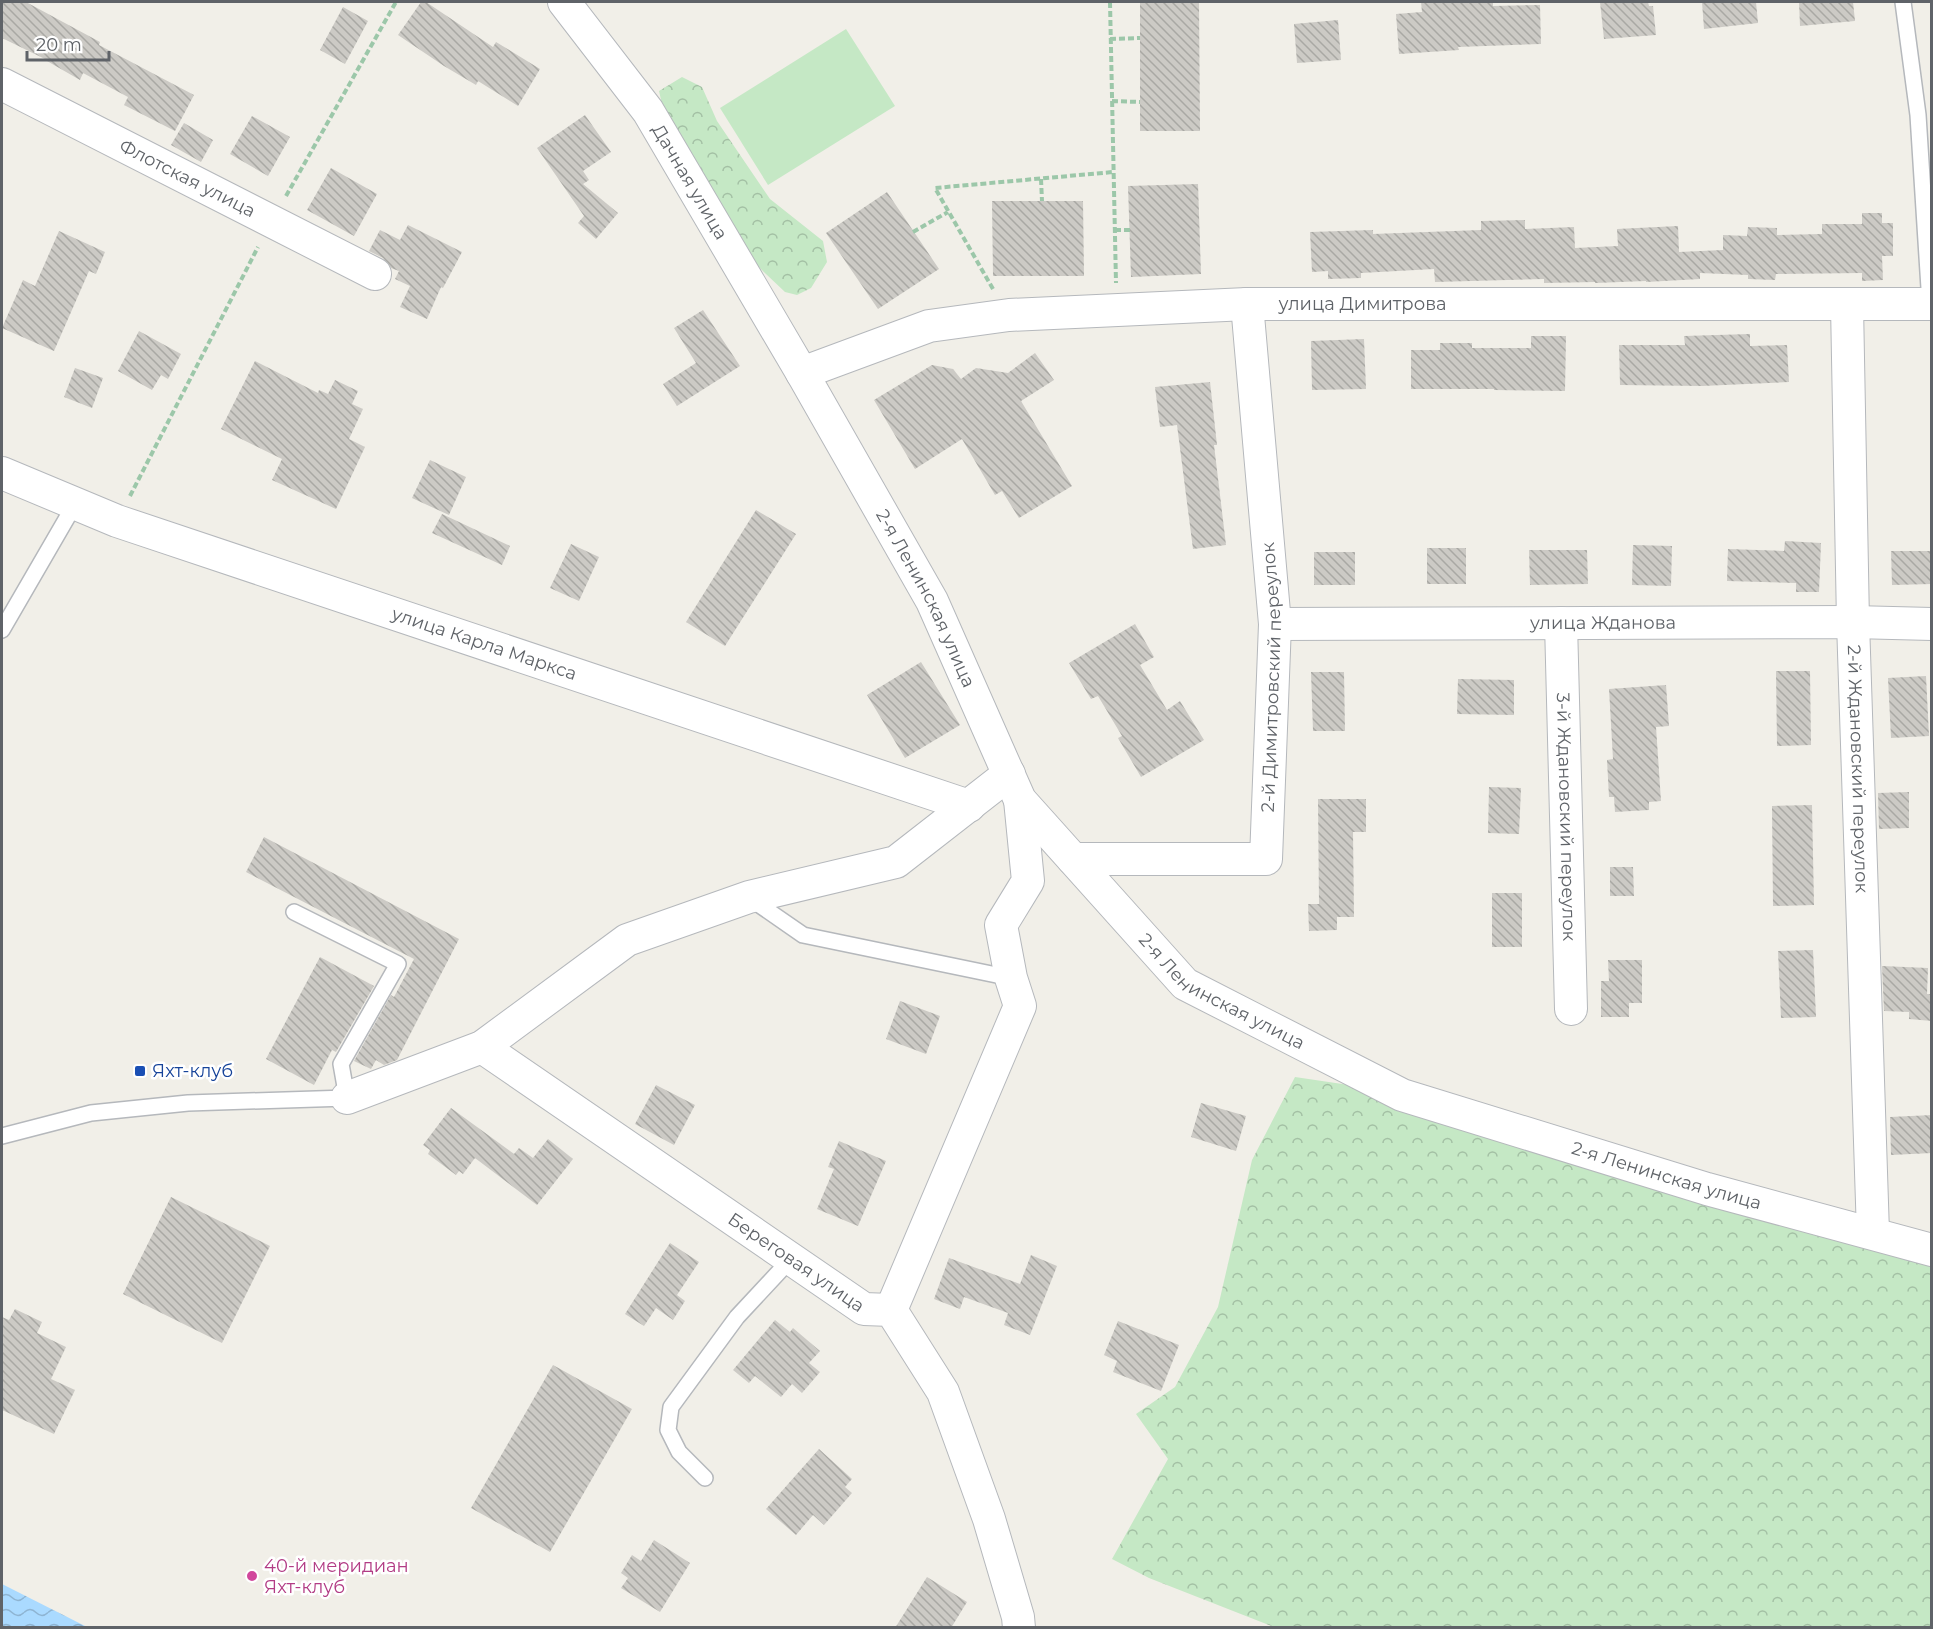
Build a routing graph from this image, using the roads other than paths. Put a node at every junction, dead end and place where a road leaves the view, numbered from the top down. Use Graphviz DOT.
graph roads {
  1 [pos="564,2"];
  2 [pos="1903,2"];
  3 [pos="2,84"];
  4 [pos="375,274"];
  5 [pos="1247,304"];
  6 [pos="1931,304"];
  7 [pos="1847,305"];
  8 [pos="802,373"];
  9 [pos="2,473"];
  10 [pos="75,504"];
  11 [pos="1853,622"];
  12 [pos="1561,623"];
  13 [pos="1275,624"];
  14 [pos="1932,624"];
  15 [pos="2,630"];
  16 [pos="1015,787"];
  17 [pos="969,806"];
  18 [pos="1073,859"];
  19 [pos="749,897"];
  20 [pos="294,912"];
  21 [pos="1011,978"];
  22 [pos="1571,1009"];
  23 [pos="482,1047"];
  24 [pos="347,1098"];
  25 [pos="2,1136"];
  26 [pos="1873,1233"];
  27 [pos="1932,1250"];
  28 [pos="791,1259"];
  29 [pos="891,1310"];
  30 [pos="705,1478"];
  31 [pos="1019,1628"];
  1 -- 8 [label="street, Дачная улица"];
  2 -- 6 [label="lane"];
  3 -- 4 [label="street, Флотская улица"];
  5 -- 7 [label="street, улица Димитрова"];
  5 -- 8 [label="street, улица Димитрова"];
  5 -- 13 [label="street, 2-й Димитровский переулок"];
  6 -- 7 [label="street, улица Димитрова"];
  7 -- 11 [label="street, 2-й Ждановский переулок"];
  8 -- 16 [label="street, 2-я Ленинская улица"];
  9 -- 10 [label="street, улица Карла Маркса"];
  10 -- 15 [label="lane"];
  10 -- 17 [label="street, улица Карла Маркса"];
  11 -- 12 [label="street, улица Жданова"];
  11 -- 14 [label="street, улица Жданова"];
  11 -- 26 [label="street, 2-й Ждановский переулок"];
  12 -- 13 [label="street, улица Жданова"];
  12 -- 22 [label="street, 3-й Ждановский переулок"];
  13 -- 18 [label="street, 2-й Димитровский переулок"];
  16 -- 17 [label="street"];
  16 -- 18 [label="street, 2-я Ленинская улица"];
  16 -- 21 [label="street"];
  17 -- 19 [label="street"];
  18 -- 26 [label="street, 2-я Ленинская улица"];
  19 -- 21 [label="lane"];
  19 -- 23 [label="street"];
  20 -- 24 [label="lane"];
  21 -- 29 [label="street"];
  23 -- 24 [label="street"];
  23 -- 28 [label="street, Береговая улица"];
  24 -- 25 [label="lane"];
  26 -- 27 [label="street, 2-я Ленинская улица"];
  28 -- 29 [label="street, Береговая улица"];
  28 -- 30 [label="lane"];
  29 -- 31 [label="street, Береговая улица"];
}
